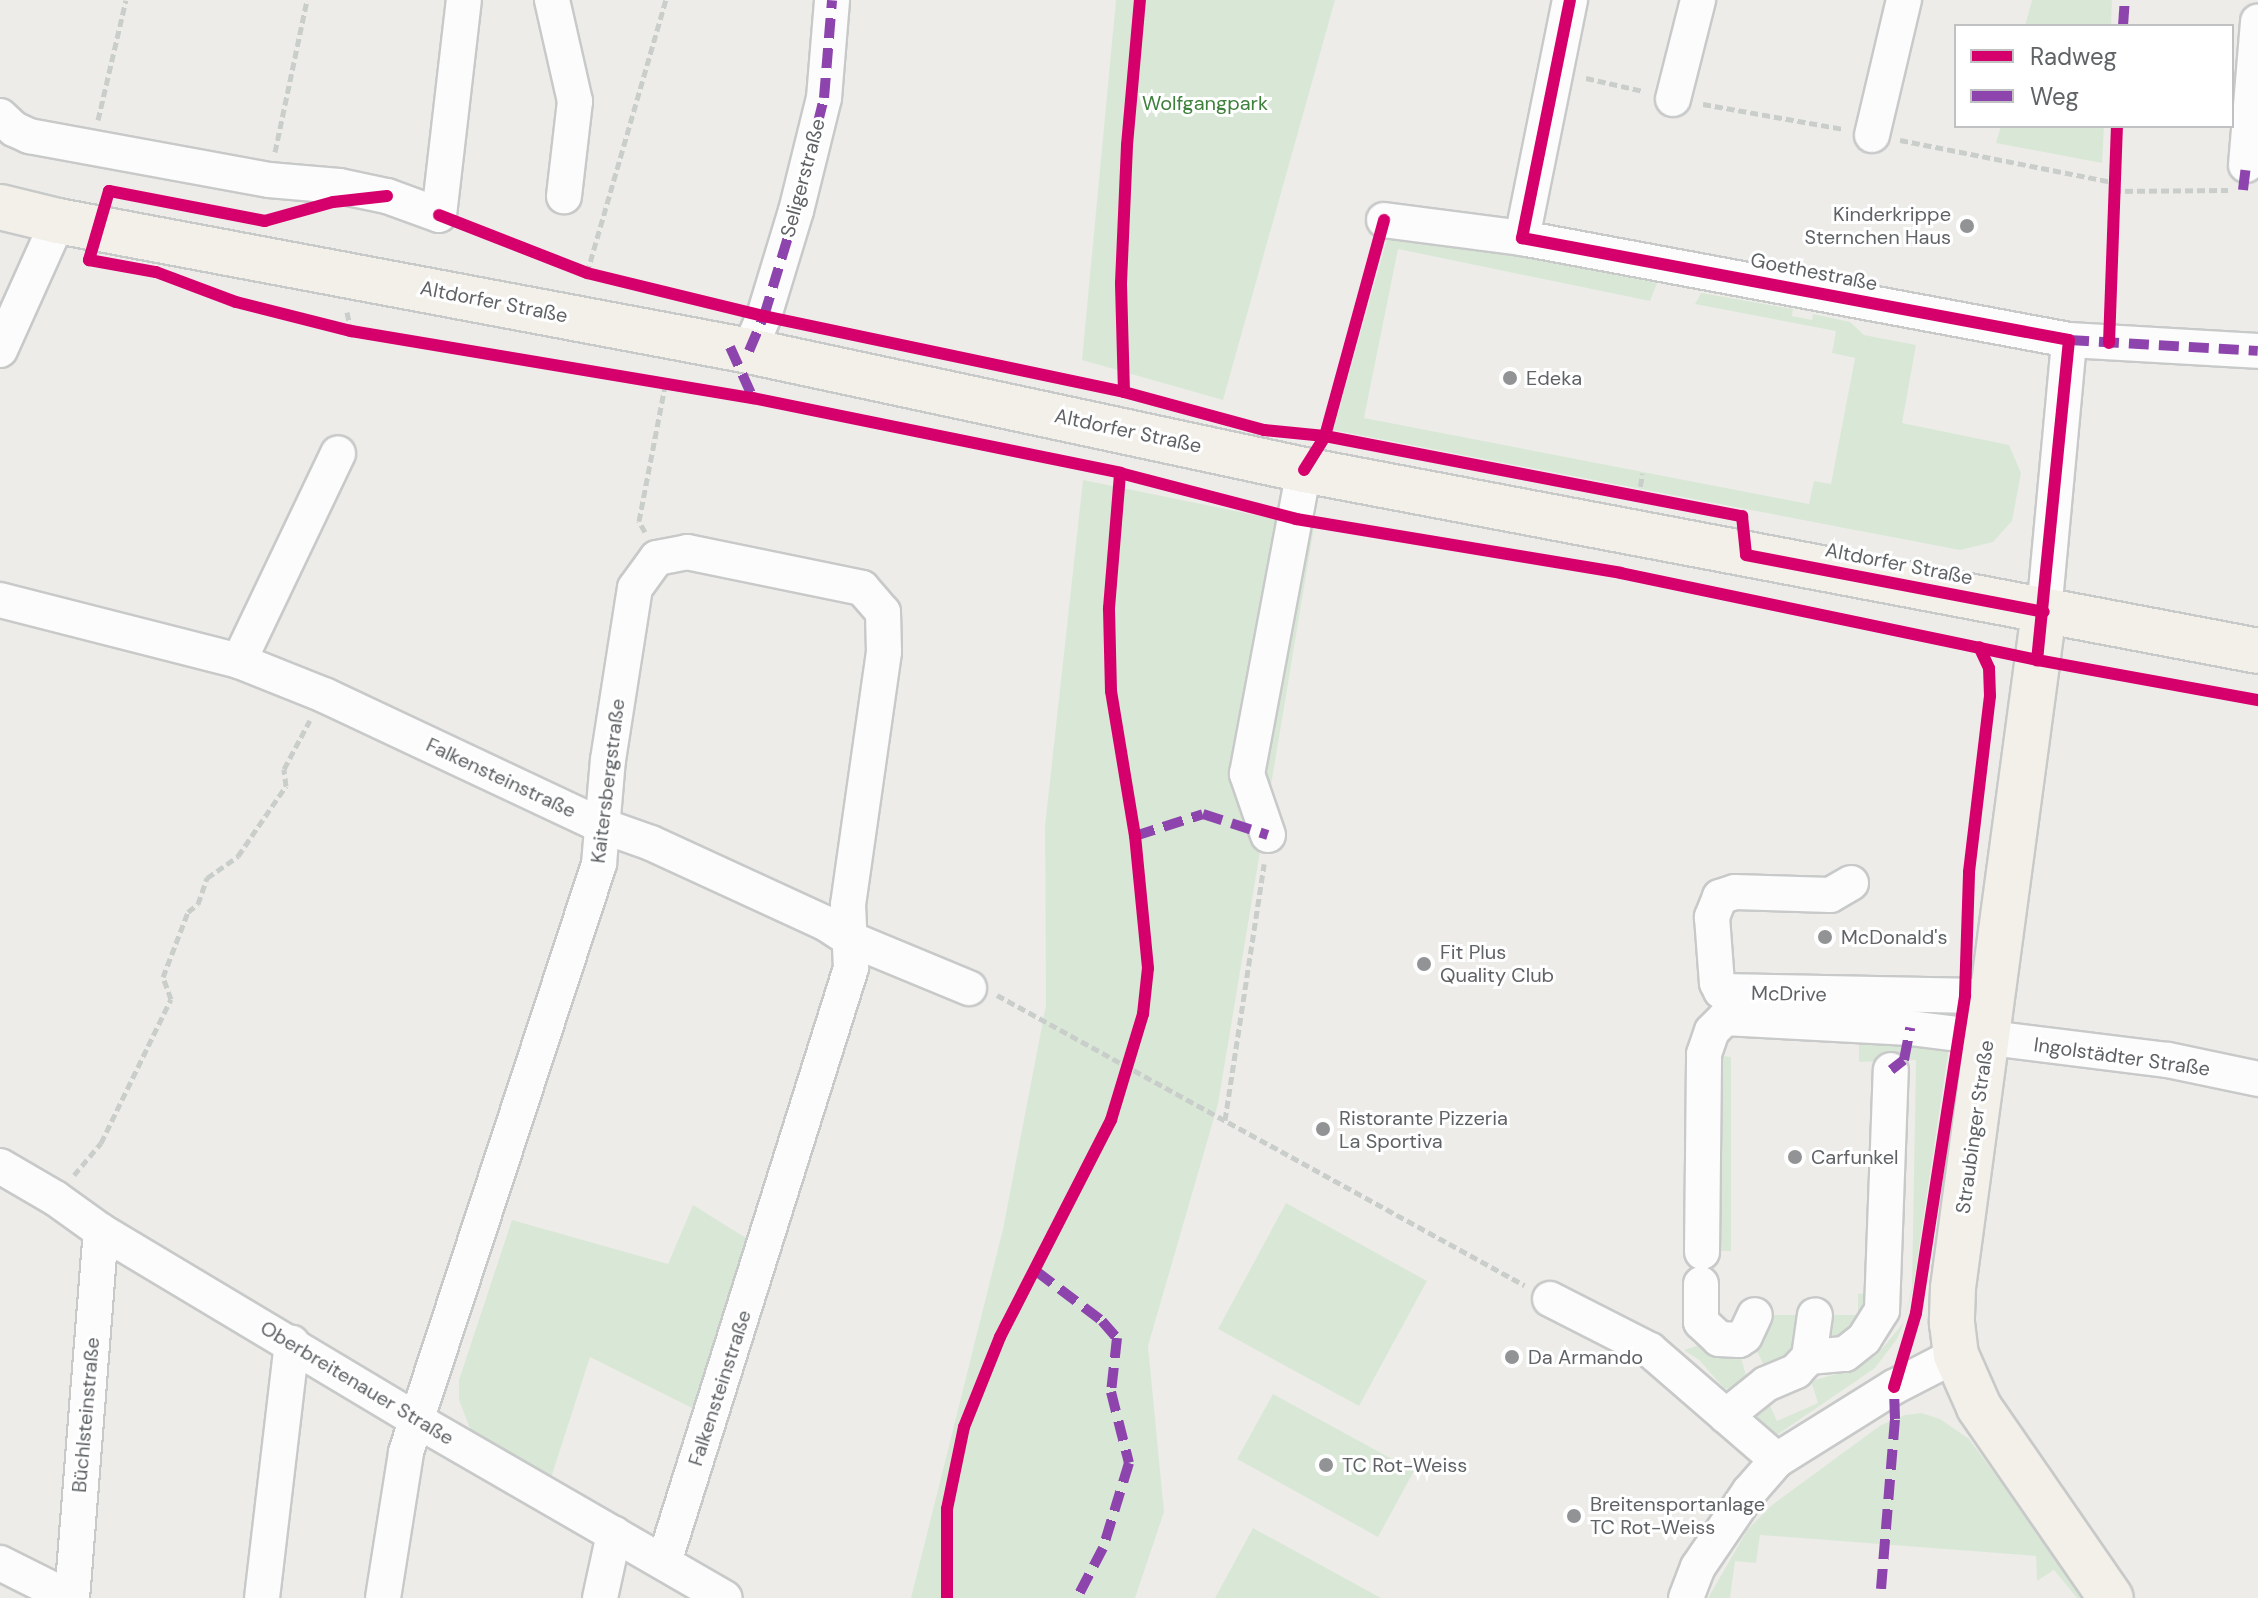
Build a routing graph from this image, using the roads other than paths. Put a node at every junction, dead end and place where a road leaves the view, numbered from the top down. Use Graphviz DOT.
graph roads {
  1 [pos="464,0"];
  2 [pos="552,0"];
  3 [pos="832,0"];
  4 [pos="1570,0"];
  5 [pos="1698,0"];
  6 [pos="1904,0"];
  7 [pos="2258,22"];
  8 [pos="1673,99"];
  9 [pos="0,116"];
  10 [pos="1872,135"];
  11 [pos="2245,178"];
  12 [pos="564,196"];
  13 [pos="0,207"];
  14 [pos="1384,220"];
  15 [pos="58,221"];
  16 [pos="1522,238"];
  17 [pos="2069,340"];
  18 [pos="0,350"];
  19 [pos="749,351"];
  20 [pos="2258,351"];
  21 [pos="338,453"];
  22 [pos="1304,470"];
  23 [pos="0,600"];
  24 [pos="2044,612"];
  25 [pos="2258,651"];
  26 [pos="239,661"];
  27 [pos="603,826"];
  28 [pos="1268,835"];
  29 [pos="1851,883"];
  30 [pos="848,938"];
  31 [pos="969,988"];
  32 [pos="1992,996"];
  33 [pos="1986,1039"];
  34 [pos="1891,1070"];
  35 [pos="2258,1079"];
  36 [pos="0,1166"];
  37 [pos="101,1231"];
  38 [pos="1550,1299"];
  39 [pos="1815,1315"];
  40 [pos="292,1343"];
  41 [pos="1956,1355"];
  42 [pos="1809,1357"];
  43 [pos="1766,1384"];
  44 [pos="1726,1416"];
  45 [pos="418,1421"];
  46 [pos="1777,1460"];
  47 [pos="614,1534"];
  48 [pos="664,1562"];
  49 [pos="0,1563"];
  50 [pos="722,1596"];
  51 [pos="71,1598"];
  52 [pos="262,1598"];
  53 [pos="383,1598"];
  54 [pos="600,1598"];
  55 [pos="1686,1598"];
  56 [pos="2111,1598"];
  1 -- 9 [label="street"];
  2 -- 12 [label="street"];
  3 -- 19 [label="street, Seligerstraße"];
  4 -- 16 [label="street"];
  5 -- 8 [label="street"];
  6 -- 10 [label="street"];
  7 -- 11 [label="street"];
  13 -- 15 [label="main road, Altdorfer Straße"];
  14 -- 16 [label="street, Goethestraße"];
  15 -- 18 [label="street"];
  15 -- 19 [label="main road, Altdorfer Straße"];
  16 -- 17 [label="street, Goethestraße"];
  17 -- 20 [label="street, Goethestraße"];
  17 -- 24 [label="street"];
  19 -- 22 [label="main road, Altdorfer Straße"];
  21 -- 26 [label="street"];
  22 -- 24 [label="main road, Altdorfer Straße"];
  22 -- 28 [label="street"];
  23 -- 26 [label="street, Falkensteinstraße"];
  24 -- 25 [label="main road, Altdorfer Straße"];
  24 -- 32 [label="main road, Straubinger Straße"];
  26 -- 27 [label="street, Falkensteinstraße"];
  27 -- 30 [label="street, Falkensteinstraße"];
  27 -- 30 [label="street, Kaitersbergstraße"];
  27 -- 45 [label="street, Kaitersbergstraße"];
  29 -- 32 [label="street, McDrive"];
  30 -- 31 [label="street, Falkensteinstraße"];
  30 -- 48 [label="street, Falkensteinstraße"];
  32 -- 33 [label="main road, Straubinger Straße"];
  33 -- 35 [label="street, Ingolstädter Straße"];
  33 -- 41 [label="main road, Straubinger Straße"];
  33 -- 43 [label="street, Ingolstädter Straße"];
  34 -- 42 [label="street"];
  36 -- 37 [label="street, Oberbreitenauer Straße"];
  37 -- 40 [label="street, Oberbreitenauer Straße"];
  37 -- 51 [label="street, Büchlsteinstraße"];
  38 -- 44 [label="street"];
  39 -- 42 [label="street"];
  40 -- 45 [label="street, Oberbreitenauer Straße"];
  40 -- 52 [label="street"];
  41 -- 46 [label="street"];
  41 -- 56 [label="main road, Straubinger Straße"];
  42 -- 43 [label="street"];
  43 -- 44 [label="street"];
  44 -- 46 [label="street"];
  45 -- 47 [label="street, Oberbreitenauer Straße"];
  45 -- 53 [label="street, Kaitersbergstraße"];
  46 -- 55 [label="street"];
  47 -- 48 [label="street, Oberbreitenauer Straße"];
  47 -- 54 [label="street"];
  48 -- 50 [label="street, Oberbreitenauer Straße"];
  49 -- 51 [label="street"];
}
